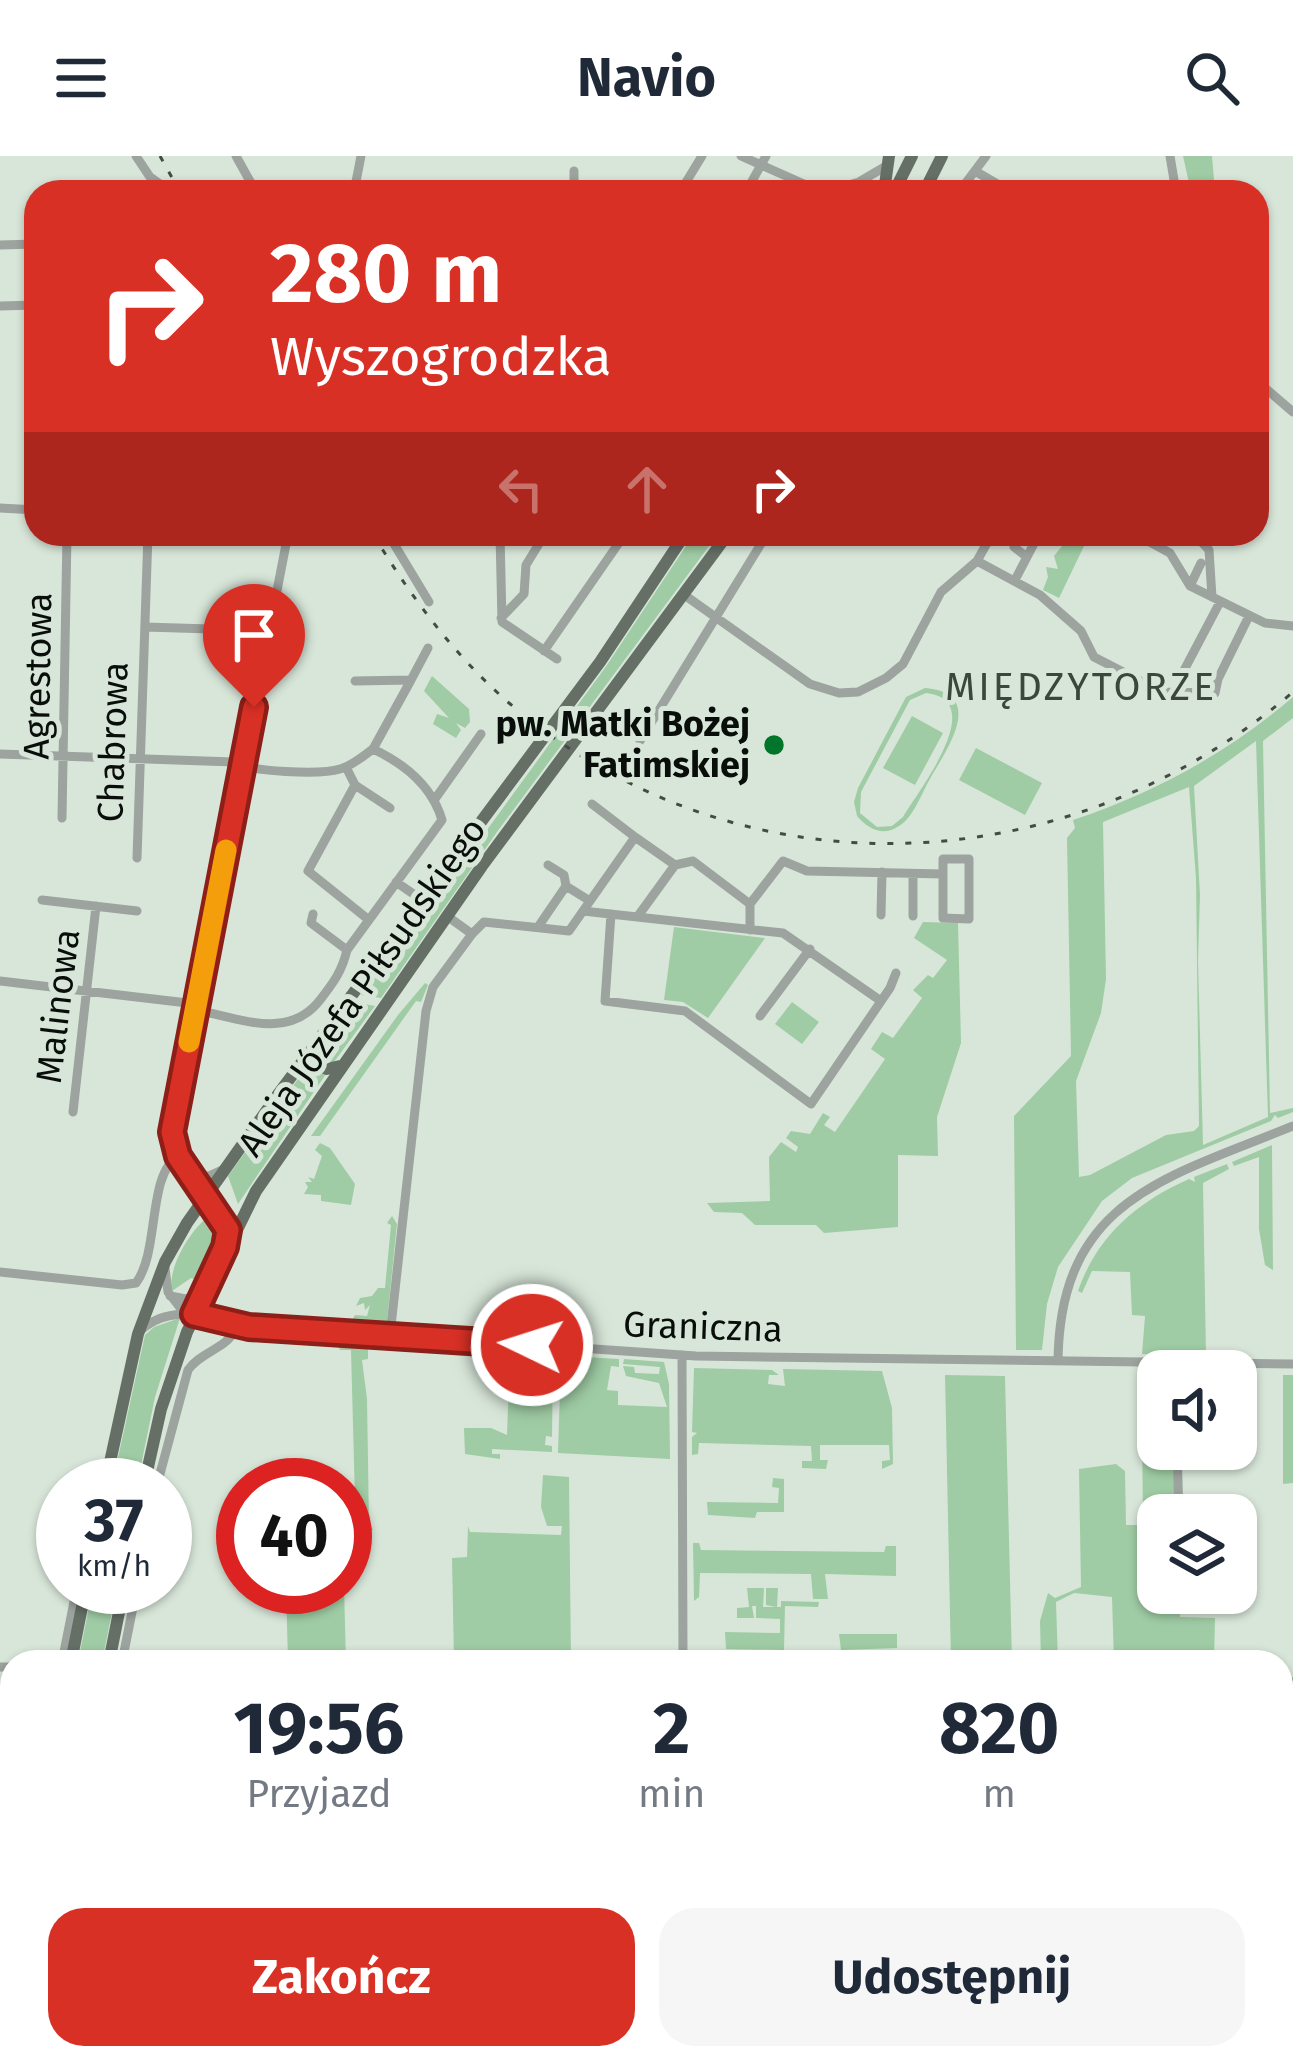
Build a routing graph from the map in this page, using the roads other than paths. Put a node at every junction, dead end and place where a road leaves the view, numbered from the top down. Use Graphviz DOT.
graph roads {
  1 [pos="136,156"];
  2 [pos="740,156"];
  3 [pos="986,156"];
  4 [pos="764,160"];
  5 [pos="888,160"];
  6 [pos="975,170"];
  7 [pos="574,171"];
  8 [pos="154,180"];
  9 [pos="574,180"];
  10 [pos="802,180"];
  11 [pos="862,180"];
  12 [pos="968,180"];
  13 [pos="991,180"];
  14 [pos="1269,391"];
  15 [pos="1293,412"];
  16 [pos="68,546"];
  17 [pos="148,546"];
  18 [pos="286,546"];
  19 [pos="395,546"];
  20 [pos="500,546"];
  21 [pos="538,546"];
  22 [pos="618,546"];
  23 [pos="677,546"];
  24 [pos="719,546"];
  25 [pos="760,546"];
  26 [pos="986,546"];
  27 [pos="1015,546"];
  28 [pos="1034,546"];
  29 [pos="1157,546"];
  30 [pos="1205,546"];
  31 [pos="980,557"];
  32 [pos="1028,557"];
  33 [pos="1201,563"];
  34 [pos="1015,580"];
  35 [pos="1190,586"];
  36 [pos="683,594"];
  37 [pos="1216,599"];
  38 [pos="428,602"];
  39 [pos="1249,616"];
  40 [pos="718,617"];
  41 [pos="500,619"];
  42 [pos="1293,626"];
  43 [pos="145,627"];
  44 [pos="211,629"];
  45 [pos="428,648"];
  46 [pos="544,651"];
  47 [pos="557,659"];
  48 [pos="1180,676"];
  49 [pos="355,680"];
  50 [pos="411,680"];
  51 [pos="481,734"];
  52 [pos="640,741"];
  53 [pos="373,749"];
  54 [pos="0,754"];
  55 [pos="64,757"];
  56 [pos="138,759"];
  57 [pos="346,767"];
  58 [pos="242,768"];
  59 [pos="355,784"];
  60 [pos="435,800"];
  61 [pos="592,804"];
  62 [pos="390,808"];
  63 [pos="62,818"];
  64 [pos="635,837"];
  65 [pos="137,858"];
  66 [pos="917,860"];
  67 [pos="548,865"];
  68 [pos="675,865"];
  69 [pos="308,871"];
  70 [pos="882,872"];
  71 [pos="293,873"];
  72 [pos="915,874"];
  73 [pos="943,874"];
  74 [pos="396,882"];
  75 [pos="566,886"];
  76 [pos="42,900"];
  77 [pos="425,902"];
  78 [pos="750,904"];
  79 [pos="96,905"];
  80 [pos="586,906"];
  81 [pos="136,911"];
  82 [pos="313,914"];
  83 [pos="611,914"];
  84 [pos="881,915"];
  85 [pos="447,916"];
  86 [pos="638,916"];
  87 [pos="913,916"];
  88 [pos="369,920"];
  89 [pos="538,928"];
  90 [pos="750,929"];
  91 [pos="472,934"];
  92 [pos="809,949"];
  93 [pos="347,950"];
  94 [pos="896,973"];
  95 [pos="1,985"];
  96 [pos="86,990"];
  97 [pos="880,1001"];
  98 [pos="196,1007"];
  99 [pos="760,1016"];
  100 [pos="316,1042"];
  101 [pos="342,1065"];
  102 [pos="73,1112"];
  103 [pos="1293,1126"];
  104 [pos="178,1156"];
  105 [pos="224,1169"];
  106 [pos="190,1175"];
  107 [pos="204,1196"];
  108 [pos="225,1247"];
  109 [pos="165,1262"];
  110 [pos="0,1272"];
  111 [pos="205,1291"];
  112 [pos="170,1296"];
  113 [pos="190,1316"];
  114 [pos="235,1327"];
  115 [pos="138,1334"];
  116 [pos="390,1336"];
  117 [pos="682,1355"];
  118 [pos="1058,1361"];
  119 [pos="1137,1364"];
  120 [pos="1293,1364"];
  121 [pos="1257,1365"];
  122 [pos="109,1458"];
  123 [pos="150,1458"];
  124 [pos="164,1458"];
  125 [pos="74,1614"];
  126 [pos="77,1614"];
  127 [pos="119,1614"];
  128 [pos="131,1614"];
  129 [pos="65,1650"];
  130 [pos="73,1650"];
  131 [pos="112,1650"];
  132 [pos="124,1650"];
  133 [pos="683,1650"];
  1 -- 8 [label="street"];
  2 -- 4 [label="street"];
  3 -- 6 [label="street"];
  4 -- 10 [label="street"];
  5 -- 11 [label="street"];
  6 -- 12 [label="street"];
  6 -- 13 [label="street"];
  7 -- 9 [label="street"];
  14 -- 15 [label="street"];
  16 -- 55 [label="street, Agrestowa"];
  17 -- 43 [label="street, Chabrowa"];
  18 -- 58 [label="street"];
  19 -- 38 [label="street"];
  20 -- 41 [label="street"];
  21 -- 41 [label="street"];
  22 -- 46 [label="street"];
  23 -- 77 [label="main road, Aleja Józefa Piłsudskiego"];
  24 -- 36 [label="main road, Aleja Józefa Piłsudskiego"];
  25 -- 40 [label="street"];
  26 -- 31 [label="street"];
  27 -- 32 [label="street"];
  28 -- 32 [label="street"];
  29 -- 35 [label="street"];
  30 -- 37 [label="street"];
  31 -- 34 [label="street"];
  31 -- 40 [label="street"];
  32 -- 34 [label="street"];
  33 -- 35 [label="street"];
  34 -- 39 [label="street"];
  35 -- 37 [label="street"];
  36 -- 40 [label="street"];
  36 -- 85 [label="main road, Aleja Józefa Piłsudskiego"];
  37 -- 39 [label="street"];
  37 -- 48 [label="street"];
  39 -- 42 [label="street"];
  40 -- 52 [label="street"];
  41 -- 46 [label="street"];
  43 -- 44 [label="street, Chabrowa"];
  43 -- 56 [label="street, Chabrowa"];
  45 -- 50 [label="street"];
  46 -- 47 [label="street"];
  49 -- 50 [label="street"];
  50 -- 53 [label="street"];
  51 -- 60 [label="street"];
  53 -- 57 [label="street"];
  53 -- 60 [label="street"];
  54 -- 55 [label="street"];
  55 -- 56 [label="street"];
  55 -- 63 [label="street, Agrestowa"];
  56 -- 58 [label="street"];
  56 -- 65 [label="street, Chabrowa"];
  57 -- 58 [label="street"];
  57 -- 59 [label="street"];
  58 -- 98 [label="street"];
  59 -- 62 [label="street"];
  59 -- 69 [label="street"];
  60 -- 74 [label="street"];
  61 -- 64 [label="street"];
  64 -- 68 [label="street"];
  64 -- 80 [label="street"];
  66 -- 72 [label="street"];
  67 -- 75 [label="street"];
  68 -- 78 [label="street"];
  68 -- 86 [label="street"];
  69 -- 71 [label="street"];
  69 -- 88 [label="street"];
  70 -- 72 [label="street"];
  70 -- 78 [label="street"];
  70 -- 84 [label="street"];
  72 -- 73 [label="street"];
  72 -- 87 [label="street"];
  73 -- 73 [label="street"];
  74 -- 77 [label="street"];
  74 -- 88 [label="street"];
  75 -- 80 [label="street"];
  75 -- 89 [label="street"];
  76 -- 79 [label="street, Malinowa"];
  77 -- 100 [label="main road, Aleja Józefa Piłsudskiego"];
  78 -- 90 [label="street"];
  79 -- 81 [label="street, Malinowa"];
  79 -- 96 [label="street, Malinowa"];
  80 -- 83 [label="street"];
  80 -- 89 [label="street"];
  82 -- 93 [label="street"];
  83 -- 86 [label="street"];
  83 -- 97 [label="street"];
  85 -- 91 [label="street"];
  85 -- 101 [label="main road, Aleja Józefa Piłsudskiego"];
  86 -- 90 [label="street"];
  88 -- 93 [label="street"];
  89 -- 91 [label="street"];
  90 -- 92 [label="street"];
  91 -- 116 [label="street"];
  92 -- 97 [label="street"];
  92 -- 99 [label="street"];
  93 -- 98 [label="street"];
  94 -- 97 [label="street"];
  95 -- 96 [label="street"];
  96 -- 98 [label="street"];
  96 -- 102 [label="street, Malinowa"];
  98 -- 104 [label="street"];
  100 -- 101 [label="main road"];
  100 -- 105 [label="main road, Aleja Józefa Piłsudskiego"];
  101 -- 108 [label="main road, Aleja Józefa Piłsudskiego"];
  103 -- 118 [label="street"];
  104 -- 106 [label="street"];
  104 -- 110 [label="street"];
  105 -- 106 [label="street"];
  105 -- 107 [label="main road, Aleja Józefa Piłsudskiego"];
  106 -- 107 [label="street"];
  107 -- 108 [label="street"];
  107 -- 109 [label="main road, Aleja Józefa Piłsudskiego"];
  108 -- 111 [label="main road, Aleja Józefa Piłsudskiego"];
  109 -- 112 [label="street"];
  109 -- 115 [label="main road, Aleja Józefa Piłsudskiego"];
  111 -- 112 [label="street"];
  111 -- 113 [label="main road, Aleja Józefa Piłsudskiego"];
  112 -- 113 [label="street"];
  113 -- 114 [label="street, Graniczna"];
  113 -- 115 [label="street"];
  113 -- 123 [label="main road, Aleja Józefa Piłsudskiego"];
  114 -- 116 [label="street, Graniczna"];
  114 -- 124 [label="street"];
  115 -- 122 [label="main road, Aleja Józefa Piłsudskiego"];
  116 -- 117 [label="street, Graniczna"];
  117 -- 118 [label="street, Graniczna"];
  117 -- 133 [label="street"];
  118 -- 119 [label="street, Graniczna"];
  120 -- 121 [label="street, Graniczna"];
  125 -- 129 [label="street"];
  126 -- 130 [label="main road"];
  127 -- 131 [label="main road"];
  128 -- 132 [label="street"];
}
